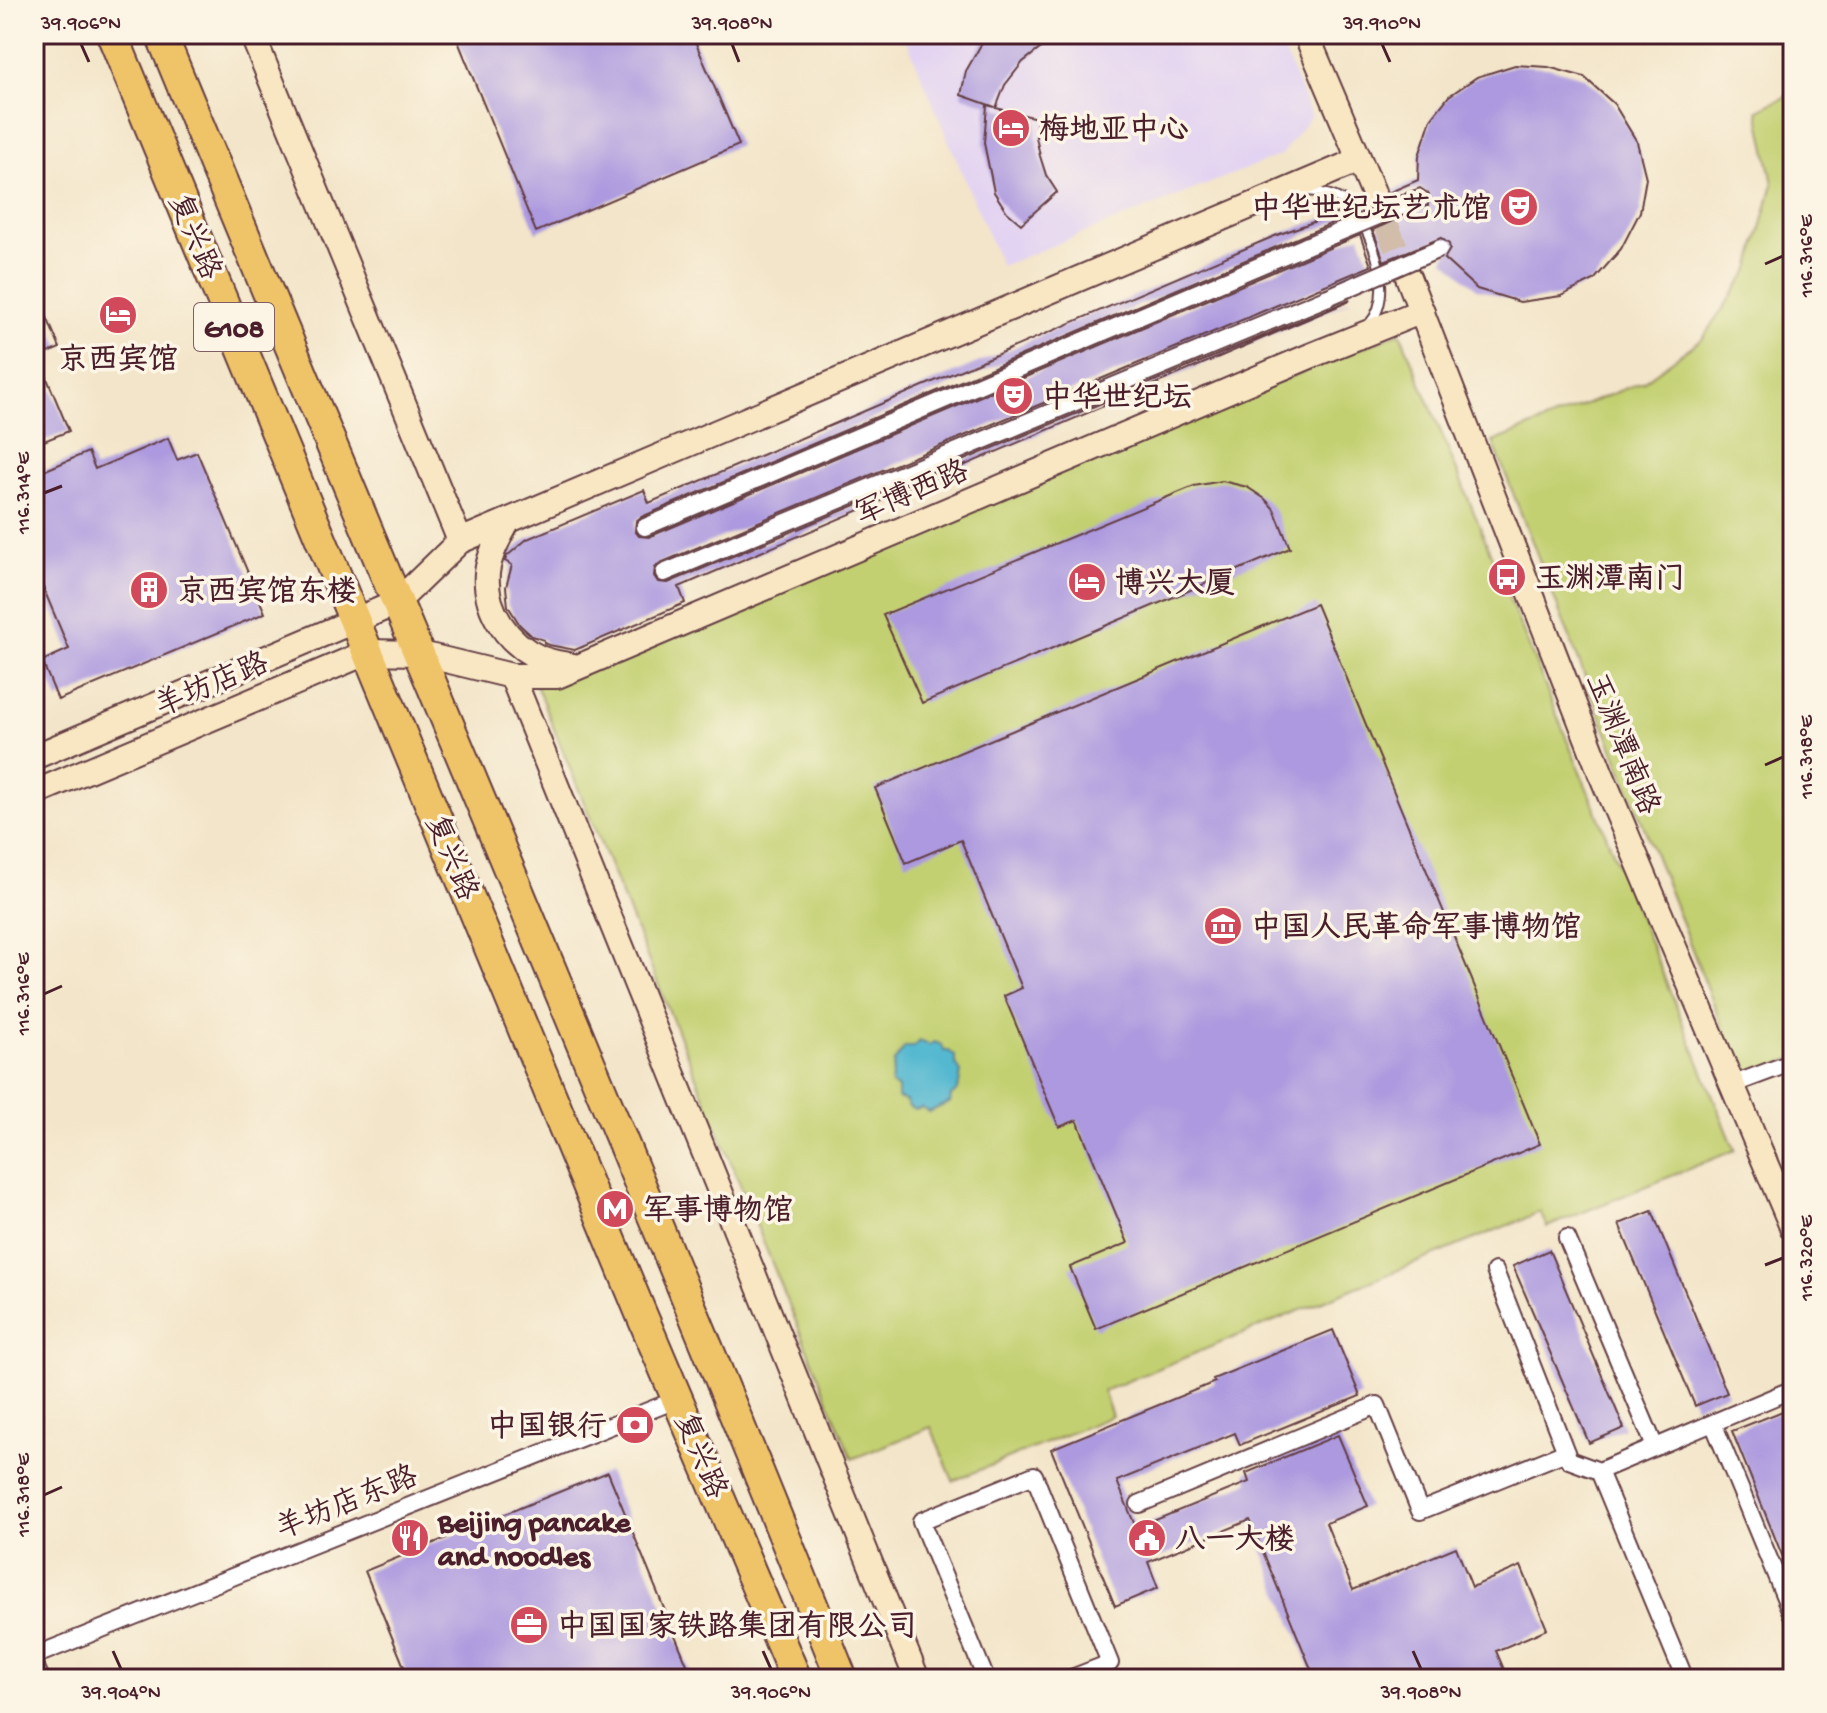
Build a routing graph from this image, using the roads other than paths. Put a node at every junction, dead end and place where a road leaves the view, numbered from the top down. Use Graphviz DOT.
graph roads {
  1 [pos="112,34"];
  2 [pos="161,34"];
  3 [pos="252,34"];
  4 [pos="1306,34"];
  5 [pos="1359,160"];
  6 [pos="1287,192"];
  7 [pos="1373,192"];
  8 [pos="1419,199"];
  9 [pos="1439,249"];
  10 [pos="1381,274"];
  11 [pos="1408,277"];
  12 [pos="1422,311"];
  13 [pos="1358,337"];
  14 [pos="508,521"];
  15 [pos="645,527"];
  16 [pos="460,541"];
  17 [pos="664,573"];
  18 [pos="396,603"];
  19 [pos="355,620"];
  20 [pos="368,652"];
  21 [pos="417,653"];
  22 [pos="578,667"];
  23 [pos="512,676"];
  24 [pos="34,757"];
  25 [pos="34,793"];
  26 [pos="1793,1062"];
  27 [pos="1734,1084"];
  28 [pos="1793,1229"];
  29 [pos="1567,1238"];
  30 [pos="1495,1271"];
  31 [pos="1793,1389"];
  32 [pos="678,1399"];
  33 [pos="1713,1423"];
  34 [pos="1655,1447"];
  35 [pos="1566,1452"];
  36 [pos="1599,1471"];
  37 [pos="1139,1504"];
  38 [pos="1793,1617"];
  39 [pos="34,1656"];
  40 [pos="34,1663"];
  41 [pos="41,1679"];
  42 [pos="796,1679"];
  43 [pos="842,1679"];
  44 [pos="917,1679"];
  45 [pos="986,1679"];
  46 [pos="1069,1679"];
  47 [pos="1685,1679"];
  1 -- 19 [label="highway, 复兴路 / G108"];
  2 -- 18 [label="highway, 复兴路 / G108"];
  3 -- 16 [label="street"];
  4 -- 5 [label="street"];
  5 -- 6 [label="street"];
  5 -- 7 [label="street"];
  6 -- 10 [label="lane"];
  6 -- 14 [label="street"];
  8 -- 15 [label="street, bridge"];
  9 -- 10 [label="street, bridge"];
  10 -- 13 [label="lane"];
  10 -- 17 [label="street, bridge"];
  11 -- 12 [label="street, 玉渊潭南路"];
  12 -- 13 [label="street, 军博西路"];
  12 -- 27 [label="street, 玉渊潭南路"];
  13 -- 22 [label="street, 军博西路"];
  14 -- 16 [label="street"];
  14 -- 22 [label="street"];
  16 -- 18 [label="street"];
  18 -- 19 [label="street, 羊坊店路"];
  18 -- 21 [label="highway, 复兴路 / G108"];
  19 -- 20 [label="highway, 复兴路 / G108"];
  19 -- 24 [label="street, 羊坊店路"];
  20 -- 21 [label="street, 羊坊店路"];
  20 -- 25 [label="street, 羊坊店路"];
  20 -- 32 [label="highway, 复兴路 / G108"];
  21 -- 23 [label="street, 军博西路"];
  21 -- 43 [label="highway, 复兴路 / G108"];
  22 -- 23 [label="street, 军博西路"];
  23 -- 44 [label="street"];
  26 -- 27 [label="street"];
  27 -- 28 [label="street, 玉渊潭南路"];
  29 -- 34 [label="street"];
  30 -- 35 [label="street"];
  31 -- 33 [label="street"];
  32 -- 39 [label="street, 羊坊店东路"];
  32 -- 42 [label="highway, 复兴路 / G108"];
  33 -- 34 [label="street"];
  33 -- 38 [label="street"];
  34 -- 36 [label="street"];
  35 -- 36 [label="street"];
  35 -- 37 [label="street"];
  36 -- 47 [label="street"];
  40 -- 41 [label="street"];
  45 -- 46 [label="street"];
}
